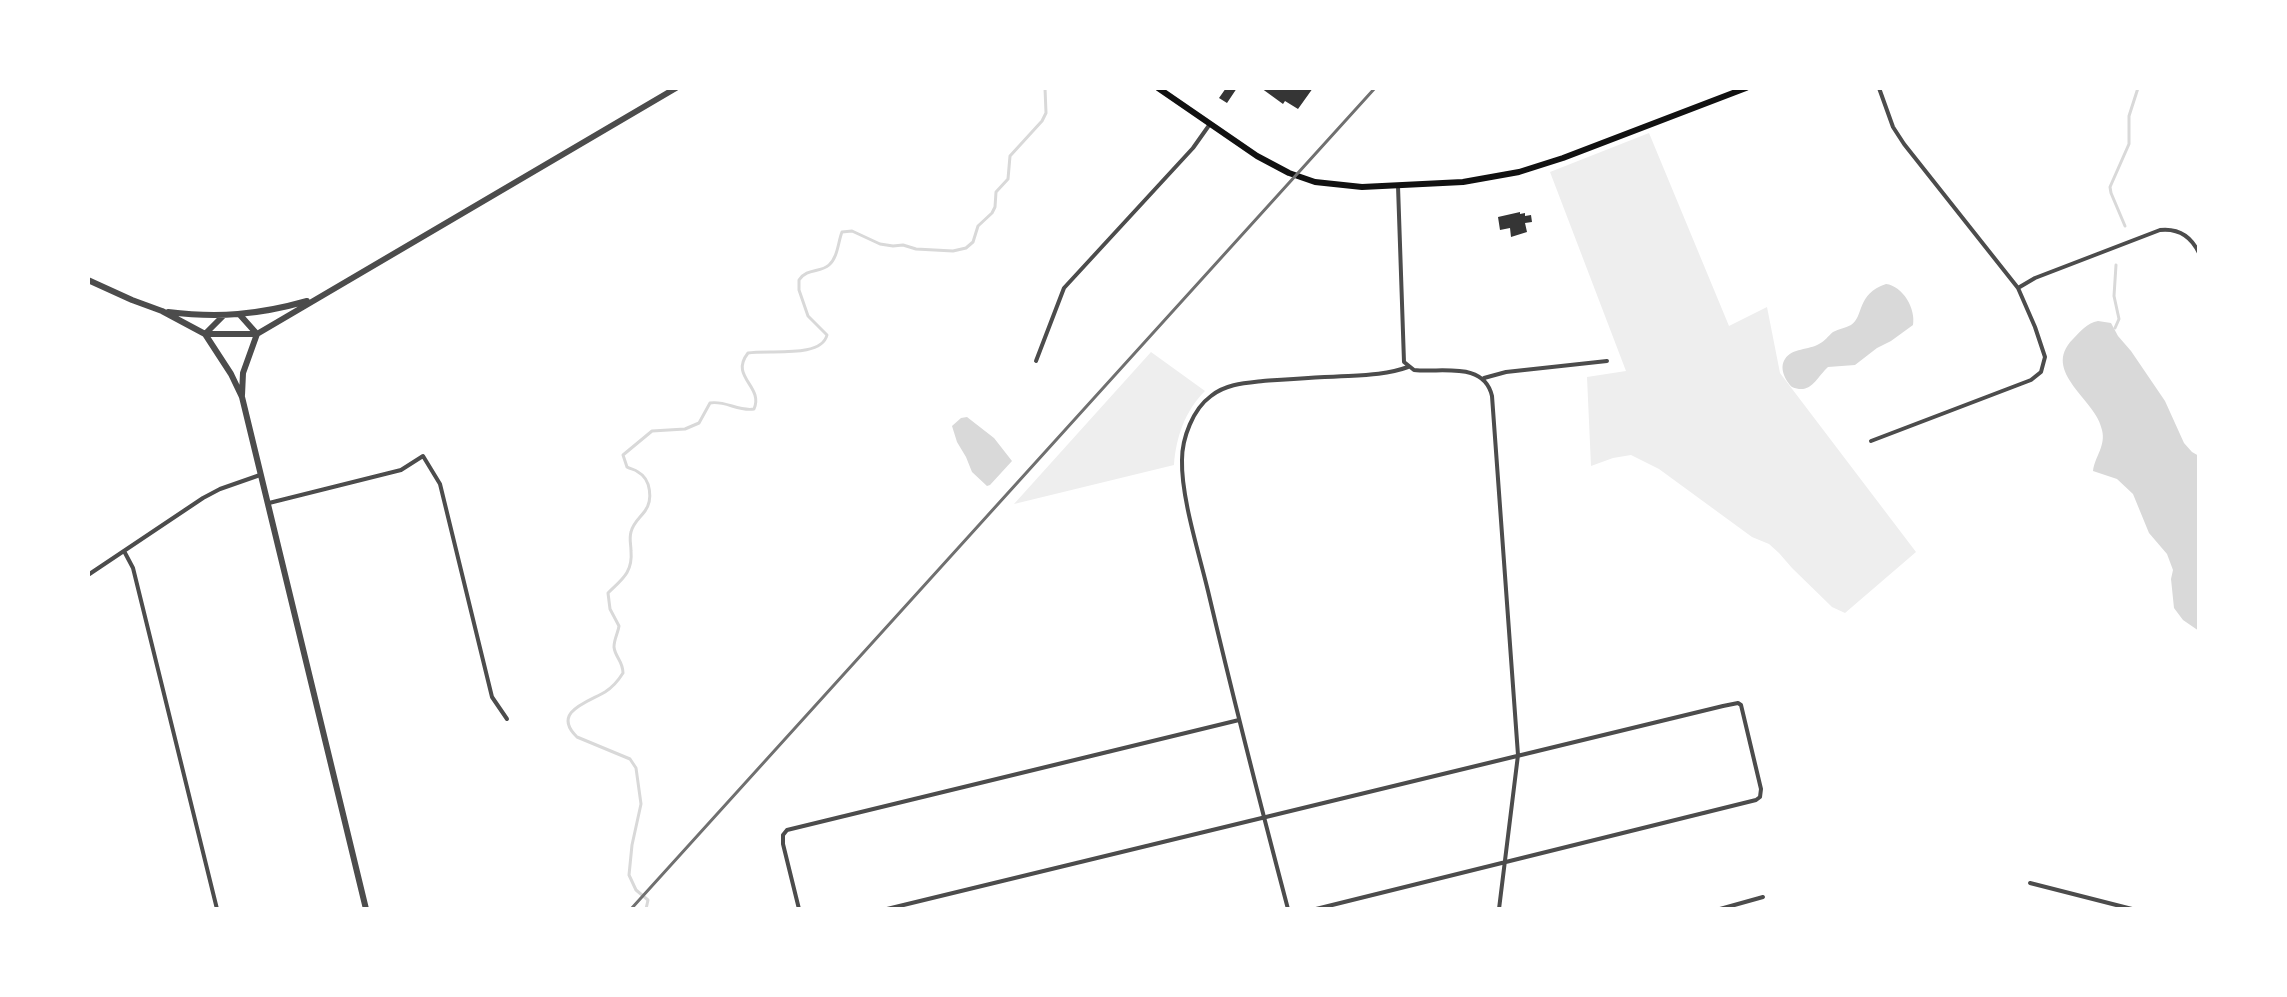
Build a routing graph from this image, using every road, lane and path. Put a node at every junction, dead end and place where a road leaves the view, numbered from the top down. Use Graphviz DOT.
graph roads {
  1 [pos="676,88"];
  2 [pos="1158,88"];
  3 [pos="1746,88"];
  4 [pos="1879,88"];
  5 [pos="1210,124"];
  6 [pos="1398,186"];
  7 [pos="2199,253"];
  8 [pos="88,280"];
  9 [pos="2018,288"];
  10 [pos="314,299"];
  11 [pos="162,311"];
  12 [pos="240,315"];
  13 [pos="225,316"];
  14 [pos="205,334"];
  15 [pos="257,334"];
  16 [pos="1036,361"];
  17 [pos="1607,361"];
  18 [pos="1408,367"];
  19 [pos="1484,378"];
  20 [pos="242,397"];
  21 [pos="1871,441"];
  22 [pos="262,474"];
  23 [pos="269,503"];
  24 [pos="124,551"];
  25 [pos="88,575"];
  26 [pos="507,719"];
  27 [pos="1239,720"];
  28 [pos="1518,755"];
  29 [pos="1263,816"];
  30 [pos="1505,862"];
  31 [pos="2030,883"];
  32 [pos="1763,897"];
  33 [pos="217,909"];
  34 [pos="366,909"];
  35 [pos="799,909"];
  36 [pos="887,909"];
  37 [pos="1288,909"];
  38 [pos="1316,909"];
  39 [pos="1499,909"];
  40 [pos="1720,909"];
  41 [pos="2132,909"];
  1 -- 10 [label="street"];
  2 -- 5 [label="main road"];
  3 -- 6 [label="main road"];
  4 -- 9 [label="street"];
  5 -- 6 [label="main road"];
  5 -- 16 [label="street"];
  6 -- 18 [label="street"];
  7 -- 9 [label="street"];
  8 -- 11 [label="street"];
  9 -- 21 [label="street"];
  10 -- 12 [label="street"];
  10 -- 15 [label="street"];
  11 -- 13 [label="street"];
  11 -- 14 [label="street"];
  12 -- 13 [label="street"];
  12 -- 15 [label="street"];
  13 -- 14 [label="street"];
  14 -- 15 [label="street"];
  14 -- 20 [label="street"];
  15 -- 20 [label="street"];
  17 -- 19 [label="street"];
  18 -- 19 [label="street"];
  18 -- 27 [label="street"];
  19 -- 28 [label="street"];
  20 -- 22 [label="street"];
  22 -- 23 [label="street"];
  22 -- 24 [label="street"];
  23 -- 26 [label="street"];
  23 -- 34 [label="street"];
  24 -- 25 [label="street"];
  24 -- 33 [label="street"];
  27 -- 29 [label="street"];
  27 -- 35 [label="street"];
  28 -- 29 [label="street"];
  28 -- 30 [label="street"];
  28 -- 30 [label="street"];
  29 -- 36 [label="street"];
  29 -- 37 [label="street"];
  30 -- 38 [label="street"];
  30 -- 39 [label="street"];
  31 -- 41 [label="street"];
  32 -- 40 [label="street"];
}
